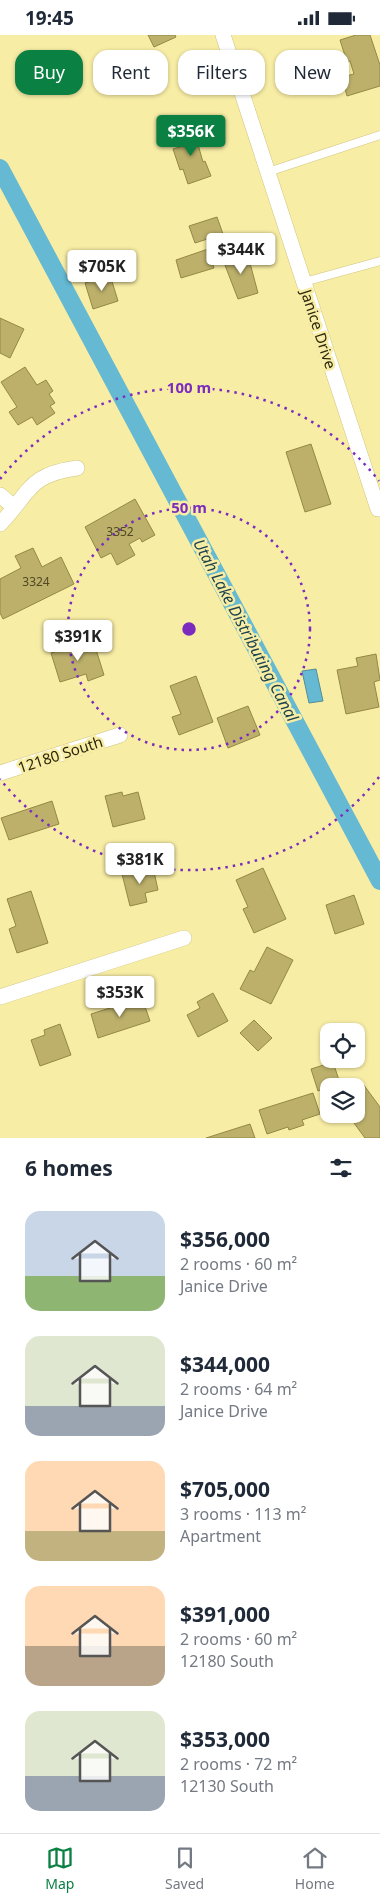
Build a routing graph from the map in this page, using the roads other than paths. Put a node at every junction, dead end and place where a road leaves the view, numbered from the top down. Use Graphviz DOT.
graph roads {
  1 [pos="223,35"];
  2 [pos="380,135"];
  3 [pos="268,172"];
  4 [pos="380,261"];
  5 [pos="304,282"];
  6 [pos="77,468"];
  7 [pos="0,495"];
  8 [pos="14,507"];
  9 [pos="378,509"];
  10 [pos="0,523"];
  11 [pos="120,735"];
  12 [pos="0,773"];
  13 [pos="184,938"];
  14 [pos="0,997"];
  1 -- 3 [label="street, Janice Drive"];
  2 -- 3 [label="lane"];
  3 -- 5 [label="street, Janice Drive"];
  4 -- 5 [label="lane"];
  5 -- 9 [label="street, Janice Drive"];
  6 -- 8 [label="street"];
  7 -- 8 [label="street"];
  8 -- 10 [label="street"];
  11 -- 12 [label="street, 12180 South"];
  13 -- 14 [label="street"];
}
